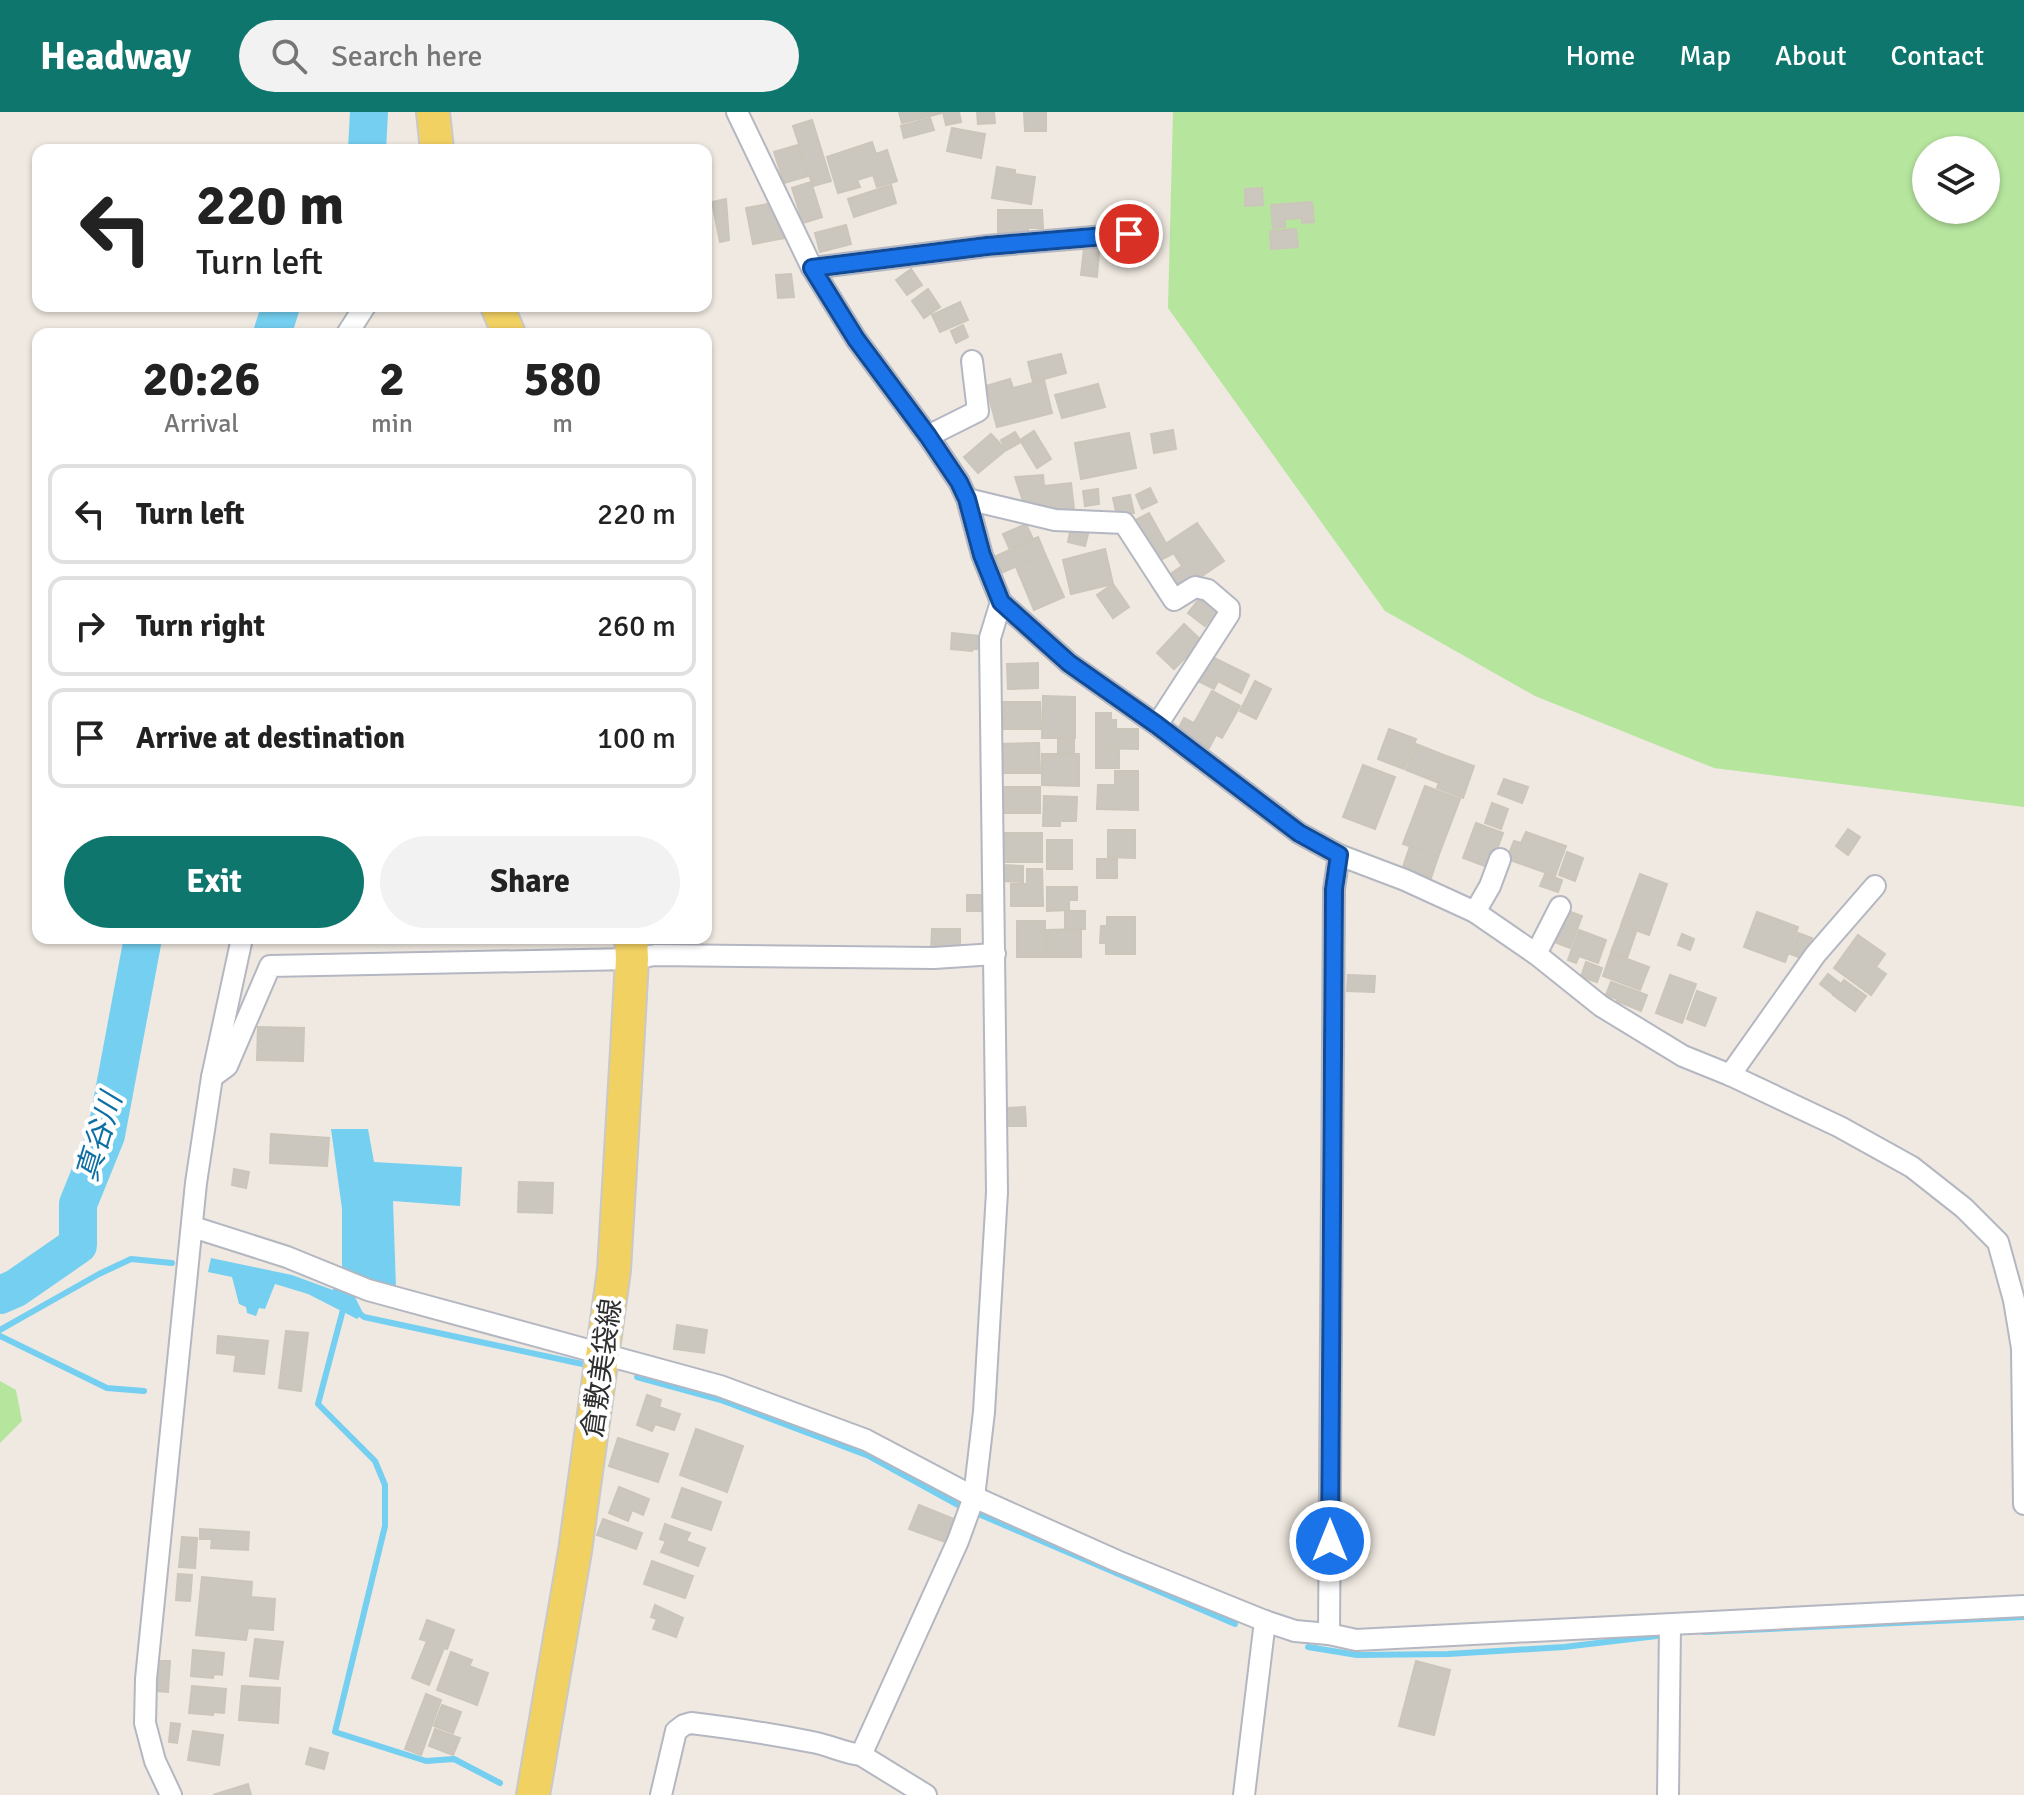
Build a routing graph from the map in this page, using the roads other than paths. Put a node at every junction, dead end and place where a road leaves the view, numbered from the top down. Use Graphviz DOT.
graph roads {
  1 [pos="433,112"];
  2 [pos="737,112"];
  3 [pos="436,144"];
  4 [pos="1129,234"];
  5 [pos="812,268"];
  6 [pos="972,361"];
  7 [pos="928,436"];
  8 [pos="967,499"];
  9 [pos="1001,602"];
  10 [pos="1157,725"];
  11 [pos="1339,855"];
  12 [pos="1500,859"];
  13 [pos="1875,886"];
  14 [pos="1560,907"];
  15 [pos="1475,912"];
  16 [pos="241,944"];
  17 [pos="631,948"];
  18 [pos="995,954"];
  19 [pos="1536,954"];
  20 [pos="1730,1075"];
  21 [pos="212,1077"];
  22 [pos="193,1227"];
  23 [pos="602,1353"];
  24 [pos="2024,1504"];
  25 [pos="970,1506"];
  26 [pos="2024,1606"];
  27 [pos="1265,1621"];
  28 [pos="1670,1632"];
  29 [pos="1329,1634"];
  30 [pos="861,1755"];
  31 [pos="171,1795"];
  32 [pos="533,1795"];
  33 [pos="661,1795"];
  34 [pos="926,1795"];
  35 [pos="1244,1795"];
  36 [pos="1668,1795"];
  1 -- 3 [label="main road"];
  2 -- 5 [label="street"];
  4 -- 5 [label="street"];
  5 -- 7 [label="street"];
  6 -- 7 [label="street"];
  7 -- 8 [label="street"];
  8 -- 9 [label="street"];
  8 -- 10 [label="street"];
  9 -- 10 [label="street"];
  9 -- 18 [label="street"];
  10 -- 11 [label="street"];
  11 -- 15 [label="street"];
  11 -- 29 [label="street"];
  12 -- 15 [label="street"];
  13 -- 20 [label="street"];
  14 -- 19 [label="street"];
  15 -- 19 [label="street"];
  16 -- 21 [label="street"];
  17 -- 18 [label="street"];
  17 -- 21 [label="street"];
  17 -- 23 [label="main road, 倉敷美袋線"];
  18 -- 25 [label="street"];
  19 -- 20 [label="street"];
  20 -- 24 [label="street"];
  21 -- 22 [label="street"];
  22 -- 23 [label="street"];
  22 -- 31 [label="street"];
  23 -- 25 [label="street"];
  23 -- 32 [label="main road, 倉敷美袋線"];
  25 -- 27 [label="street"];
  25 -- 30 [label="street"];
  26 -- 28 [label="street"];
  27 -- 29 [label="street"];
  27 -- 35 [label="street"];
  28 -- 29 [label="street"];
  28 -- 36 [label="street"];
  30 -- 33 [label="street"];
  30 -- 34 [label="street"];
}
